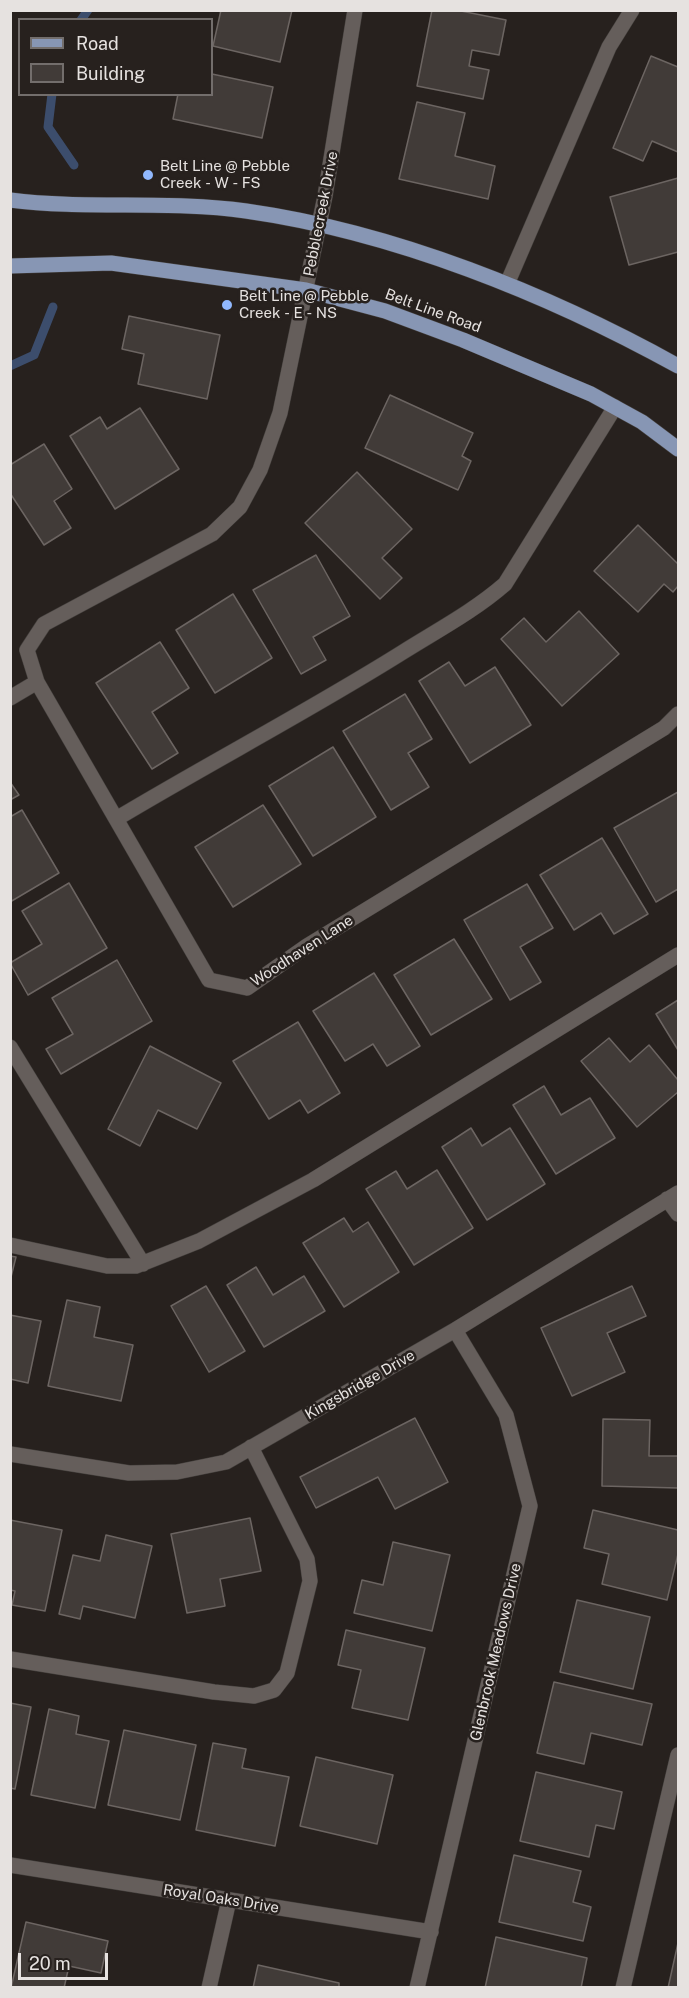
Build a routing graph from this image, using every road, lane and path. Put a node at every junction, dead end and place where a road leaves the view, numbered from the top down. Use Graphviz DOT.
graph roads {
  1 [pos="355,10"];
  2 [pos="632,10"];
  3 [pos="10,200"];
  4 [pos="319,226"];
  5 [pos="10,266"];
  6 [pos="507,284"];
  7 [pos="306,290"];
  8 [pos="678,366"];
  9 [pos="615,407"];
  10 [pos="678,449"];
  11 [pos="27,650"];
  12 [pos="37,682"];
  13 [pos="10,698"];
  14 [pos="678,714"];
  15 [pos="116,819"];
  16 [pos="678,955"];
  17 [pos="10,1047"];
  18 [pos="673,1196"];
  19 [pos="678,1214"];
  20 [pos="10,1245"];
  21 [pos="143,1264"];
  22 [pos="455,1330"];
  23 [pos="251,1447"];
  24 [pos="10,1454"];
  25 [pos="10,1659"];
  26 [pos="678,1755"];
  27 [pos="10,1865"];
  28 [pos="229,1900"];
  29 [pos="431,1932"];
  30 [pos="209,1988"];
  31 [pos="417,1988"];
  32 [pos="623,1988"];
  1 -- 4 [label="street, Pebblecreek Drive"];
  2 -- 6 [label="street"];
  3 -- 4 [label="main road"];
  4 -- 6 [label="main road"];
  4 -- 7 [label="street, Pebblecreek Drive"];
  5 -- 7 [label="main road, Belt Line Road"];
  6 -- 8 [label="main road"];
  7 -- 9 [label="main road, Belt Line Road"];
  7 -- 11 [label="street, Pebblecreek Drive"];
  9 -- 10 [label="main road, Belt Line Road"];
  9 -- 15 [label="street"];
  11 -- 12 [label="street, Woodhaven Lane"];
  12 -- 13 [label="street"];
  12 -- 15 [label="street, Woodhaven Lane"];
  14 -- 15 [label="street, Woodhaven Lane"];
  16 -- 21 [label="street"];
  17 -- 21 [label="street"];
  18 -- 19 [label="street"];
  18 -- 22 [label="street, Kingsbridge Drive"];
  20 -- 21 [label="street"];
  22 -- 23 [label="street, Kingsbridge Drive"];
  22 -- 29 [label="street, Glenbrook Meadows Drive"];
  23 -- 24 [label="street, Kingsbridge Drive"];
  23 -- 25 [label="street"];
  26 -- 32 [label="street"];
  27 -- 28 [label="street, Royal Oaks Drive"];
  28 -- 29 [label="street, Royal Oaks Drive"];
  28 -- 30 [label="street"];
  29 -- 31 [label="street, Glenbrook Meadows Drive"];
}
